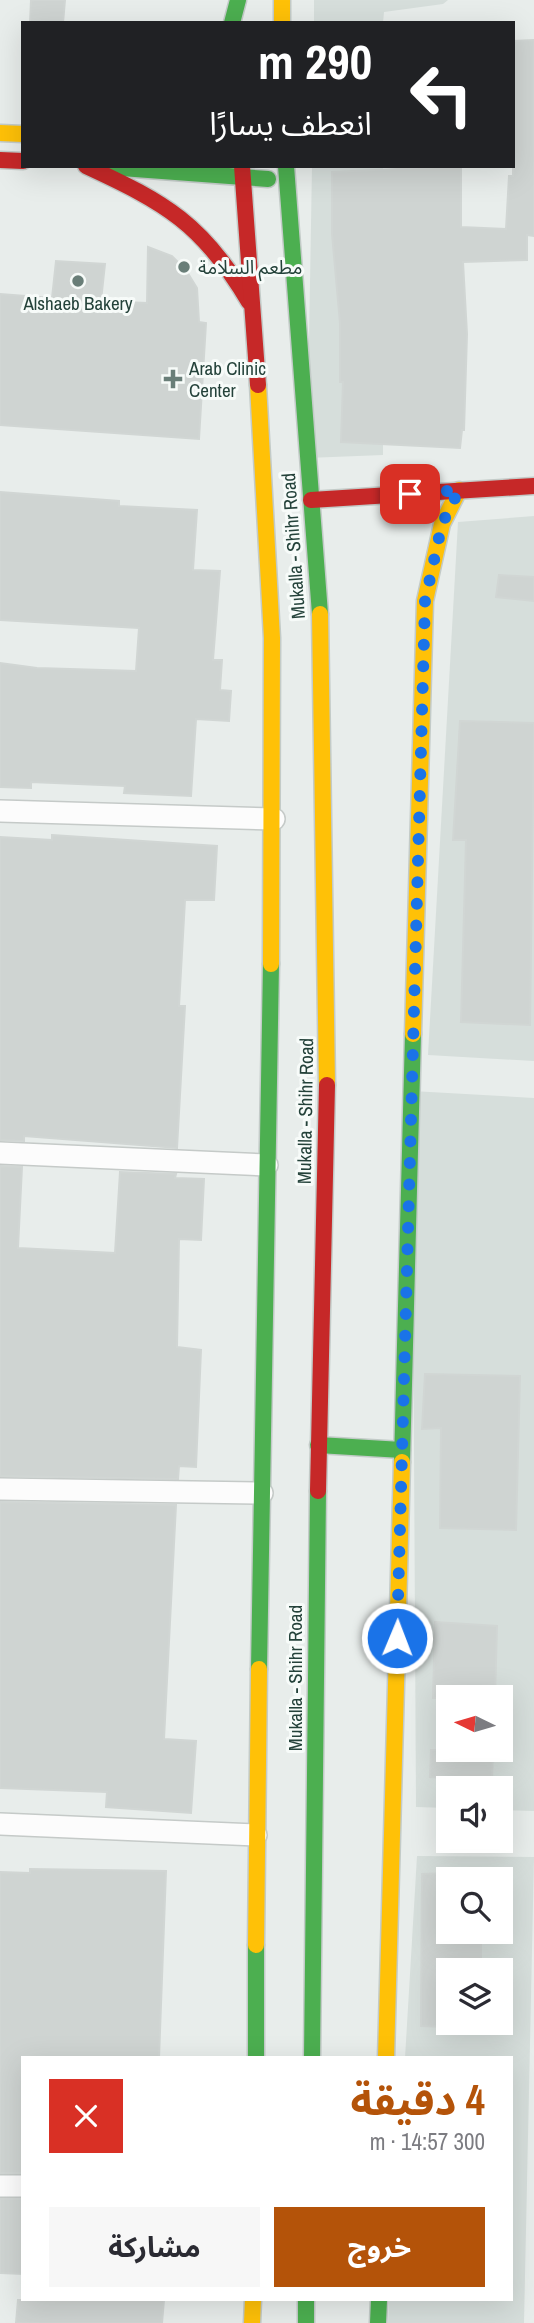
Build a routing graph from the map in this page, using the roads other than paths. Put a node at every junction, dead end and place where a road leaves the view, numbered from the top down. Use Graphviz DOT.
graph roads {
  1 [pos="238,0"];
  2 [pos="246,0"];
  3 [pos="282,0"];
  4 [pos="233,21"];
  5 [pos="246,21"];
  6 [pos="282,21"];
  7 [pos="0,133"];
  8 [pos="21,134"];
  9 [pos="0,160"];
  10 [pos="21,161"];
  11 [pos="90,168"];
  12 [pos="147,168"];
  13 [pos="242,172"];
  14 [pos="286,173"];
  15 [pos="254,311"];
  16 [pos="534,486"];
  17 [pos="459,490"];
  18 [pos="311,500"];
  19 [pos="0,811"];
  20 [pos="274,819"];
  21 [pos="304,1054"];
  22 [pos="328,1054"];
  23 [pos="0,1153"];
  24 [pos="267,1165"];
  25 [pos="317,1445"];
  26 [pos="402,1450"];
  27 [pos="0,1489"];
  28 [pos="262,1493"];
  29 [pos="0,1824"];
  30 [pos="256,1835"];
  31 [pos="256,2056"];
  32 [pos="312,2056"];
  33 [pos="386,2056"];
  34 [pos="0,2186"];
  35 [pos="21,2186"];
  36 [pos="253,2301"];
  37 [pos="306,2301"];
  38 [pos="379,2301"];
  39 [pos="252,2323"];
  40 [pos="306,2323"];
  41 [pos="378,2323"];
  1 -- 4 [label="main road"];
  2 -- 5 [label="main road"];
  3 -- 6 [label="main road"];
  7 -- 8 [label="main road"];
  9 -- 10 [label="main road"];
  11 -- 15 [label="main road"];
  12 -- 13 [label="main road"];
  13 -- 14 [label="main road"];
  13 -- 15 [label="main road, Mukalla - Shihr Road"];
  14 -- 18 [label="main road, Mukalla - Shihr Road"];
  15 -- 20 [label="main road, Mukalla - Shihr Road"];
  16 -- 17 [label="main road"];
  17 -- 18 [label="main road"];
  17 -- 26 [label="main road"];
  18 -- 22 [label="main road, Mukalla - Shihr Road"];
  19 -- 20 [label="street"];
  20 -- 24 [label="main road, Mukalla - Shihr Road"];
  21 -- 22 [label="main road"];
  22 -- 25 [label="main road, Mukalla - Shihr Road"];
  23 -- 24 [label="street"];
  24 -- 28 [label="main road, Mukalla - Shihr Road"];
  25 -- 26 [label="main road"];
  25 -- 32 [label="main road, Mukalla - Shihr Road"];
  26 -- 33 [label="main road"];
  27 -- 28 [label="street"];
  28 -- 30 [label="main road, Mukalla - Shihr Road"];
  29 -- 30 [label="street"];
  30 -- 31 [label="main road, Mukalla - Shihr Road"];
  34 -- 35 [label="street"];
  36 -- 39 [label="main road"];
  37 -- 40 [label="main road"];
  38 -- 41 [label="main road"];
}
